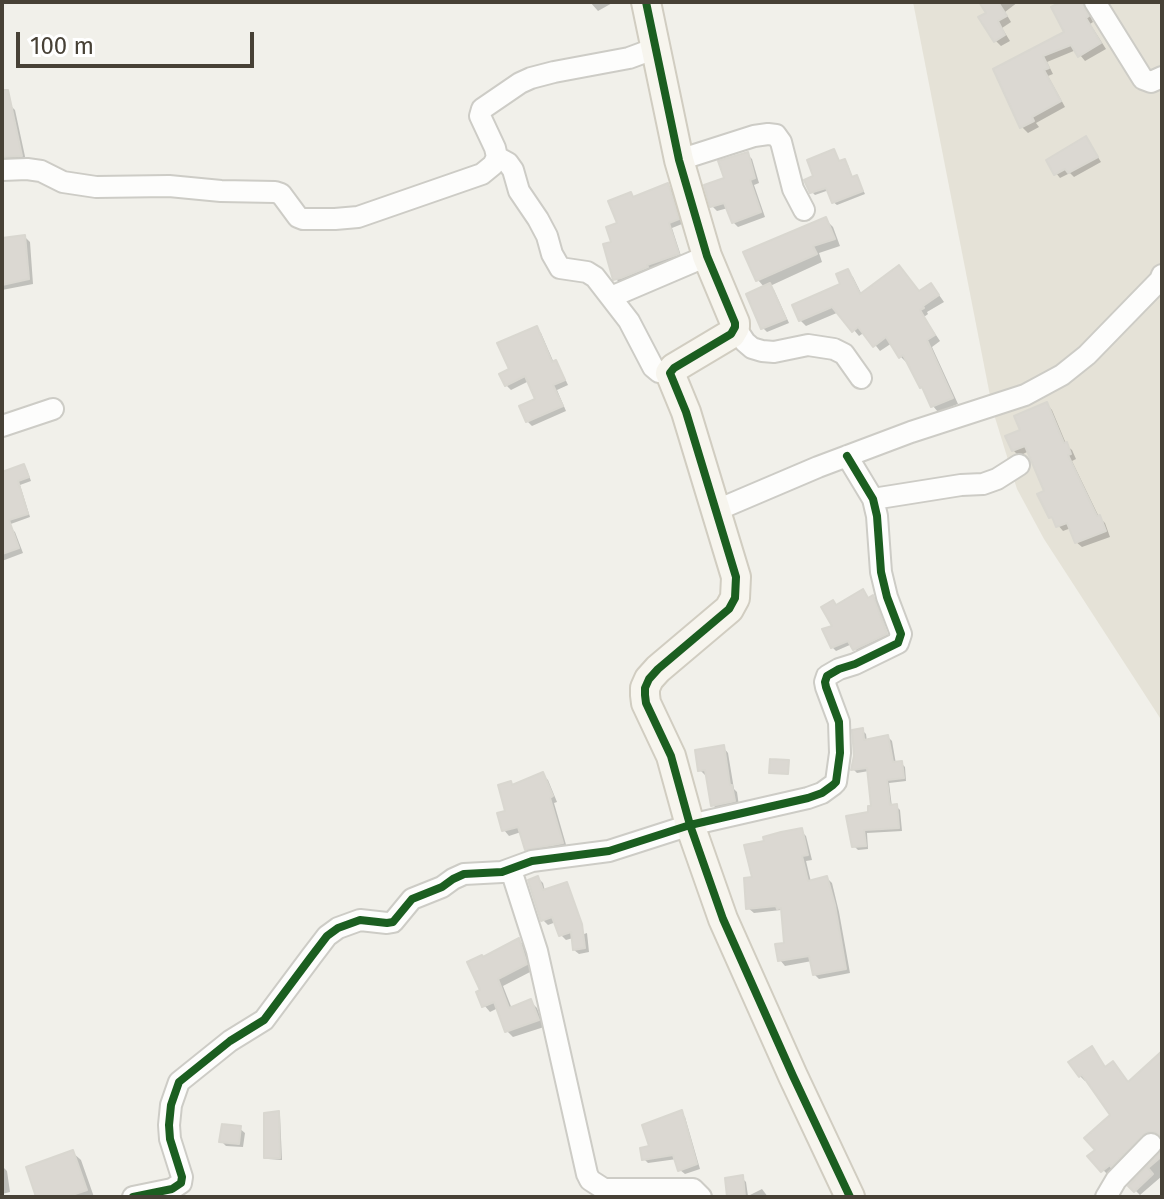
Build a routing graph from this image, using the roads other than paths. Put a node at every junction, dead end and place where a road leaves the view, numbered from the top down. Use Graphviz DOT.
graph roads {
  1 [pos="1095,2"];
  2 [pos="653,4"];
  3 [pos="656,48"];
  4 [pos="1158,86"];
  5 [pos="497,157"];
  6 [pos="679,160"];
  7 [pos="2,170"];
  8 [pos="804,210"];
  9 [pos="707,256"];
  10 [pos="1162,275"];
  11 [pos="611,297"];
  12 [pos="735,327"];
  13 [pos="670,373"];
  14 [pos="861,378"];
  15 [pos="53,409"];
  16 [pos="2,426"];
  17 [pos="847,456"];
  18 [pos="1019,465"];
  19 [pos="873,499"];
  20 [pos="717,510"];
  21 [pos="690,825"];
  22 [pos="511,870"];
  23 [pos="1151,1144"];
  24 [pos="133,1197"];
  25 [pos="701,1197"];
  26 [pos="850,1197"];
  27 [pos="1106,1197"];
  1 -- 4 [label="street"];
  2 -- 3 [label="street"];
  3 -- 5 [label="street"];
  3 -- 6 [label="street"];
  5 -- 7 [label="street"];
  5 -- 11 [label="street"];
  6 -- 8 [label="street"];
  6 -- 9 [label="street"];
  9 -- 11 [label="street"];
  9 -- 12 [label="street"];
  10 -- 17 [label="street"];
  11 -- 13 [label="street"];
  12 -- 13 [label="street"];
  12 -- 14 [label="street"];
  13 -- 20 [label="street"];
  15 -- 16 [label="street"];
  17 -- 19 [label="street"];
  17 -- 20 [label="street"];
  18 -- 19 [label="street"];
  19 -- 21 [label="street"];
  20 -- 21 [label="street"];
  21 -- 22 [label="street"];
  21 -- 26 [label="street"];
  22 -- 24 [label="street"];
  22 -- 25 [label="street"];
  23 -- 27 [label="street"];
}
